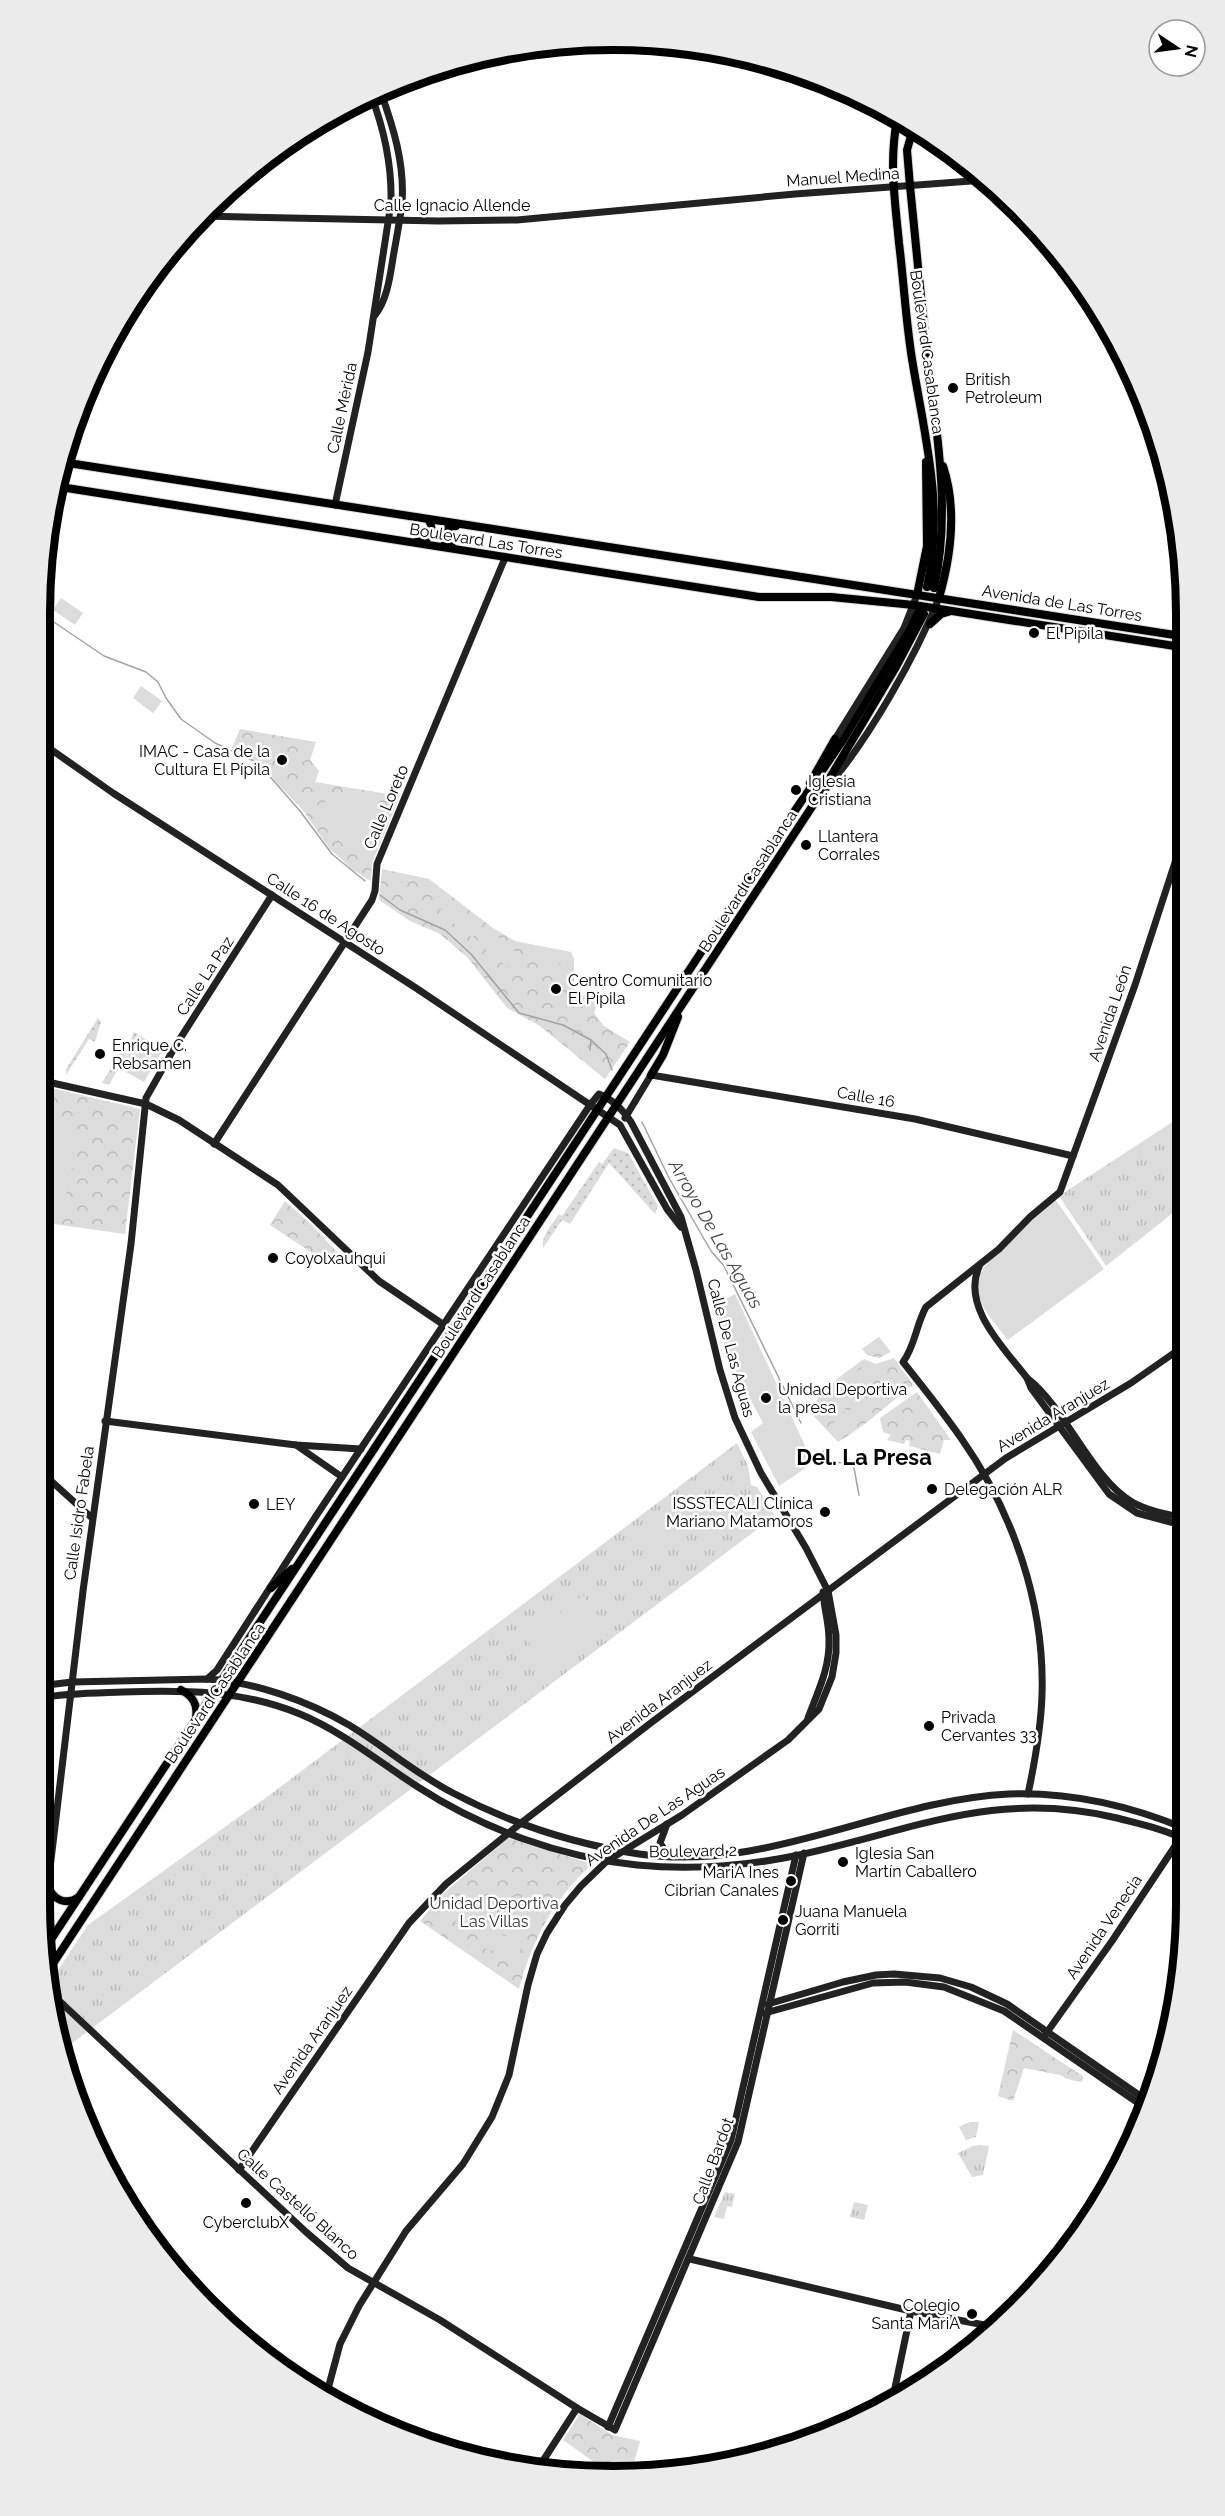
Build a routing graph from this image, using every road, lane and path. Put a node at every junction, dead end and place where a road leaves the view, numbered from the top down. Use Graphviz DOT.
graph roads {
  1 [pos="383,99"];
  2 [pos="373,103"];
  3 [pos="896,126"];
  4 [pos="911,136"];
  5 [pos="974,181"];
  6 [pos="910,186"];
  7 [pos="893,187"];
  8 [pos="704,202"];
  9 [pos="212,216"];
  10 [pos="389,219"];
  11 [pos="399,220"];
  12 [pos="379,306"];
  13 [pos="938,450"];
  14 [pos="928,452"];
  15 [pos="70,463"];
  16 [pos="64,488"];
  17 [pos="335,505"];
  18 [pos="429,520"];
  19 [pos="463,525"];
  20 [pos="409,542"];
  21 [pos="458,550"];
  22 [pos="505,558"];
  23 [pos="918,595"];
  24 [pos="939,598"];
  25 [pos="935,608"];
  26 [pos="919,611"];
  27 [pos="954,611"];
  28 [pos="930,624"];
  29 [pos="1175,635"];
  30 [pos="1175,646"];
  31 [pos="836,739"];
  32 [pos="50,749"];
  33 [pos="807,793"];
  34 [pos="819,796"];
  35 [pos="1175,862"];
  36 [pos="272,895"];
  37 [pos="344,941"];
  38 [pos="683,1005"];
  39 [pos="651,1075"];
  40 [pos="50,1082"];
  41 [pos="607,1098"];
  42 [pos="146,1104"];
  43 [pos="590,1105"];
  44 [pos="617,1106"];
  45 [pos="598,1111"];
  46 [pos="627,1116"];
  47 [pos="609,1118"];
  48 [pos="620,1125"];
  49 [pos="214,1144"];
  50 [pos="1074,1156"];
  51 [pos="682,1229"];
  52 [pos="980,1265"];
  53 [pos="444,1325"];
  54 [pos="1175,1352"];
  55 [pos="105,1421"];
  56 [pos="1061,1423"];
  57 [pos="745,1440"];
  58 [pos="296,1445"];
  59 [pos="361,1449"];
  60 [pos="983,1475"];
  61 [pos="342,1477"];
  62 [pos="50,1480"];
  63 [pos="1175,1516"];
  64 [pos="92,1518"];
  65 [pos="1175,1523"];
  66 [pos="302,1560"];
  67 [pos="271,1588"];
  68 [pos="825,1593"];
  69 [pos="207,1679"];
  70 [pos="224,1680"];
  71 [pos="72,1682"];
  72 [pos="238,1683"];
  73 [pos="50,1685"];
  74 [pos="181,1690"];
  75 [pos="216,1692"];
  76 [pos="71,1694"];
  77 [pos="230,1695"];
  78 [pos="50,1697"];
  79 [pos="194,1724"];
  80 [pos="1028,1794"];
  81 [pos="50,1814"];
  82 [pos="55,1818"];
  83 [pos="521,1823"];
  84 [pos="667,1824"];
  85 [pos="1175,1825"];
  86 [pos="509,1833"];
  87 [pos="1175,1836"];
  88 [pos="1175,1850"];
  89 [pos="624,1851"];
  90 [pos="800,1854"];
  91 [pos="674,1856"];
  92 [pos="607,1861"];
  93 [pos="50,1867"];
  94 [pos="50,1891"];
  95 [pos="81,1896"];
  96 [pos="51,1940"];
  97 [pos="53,1964"];
  98 [pos="58,2001"];
  99 [pos="770,2003"];
  100 [pos="762,2006"];
  101 [pos="768,2012"];
  102 [pos="760,2014"];
  103 [pos="1045,2035"];
  104 [pos="1141,2097"];
  105 [pos="1139,2103"];
  106 [pos="239,2170"];
  107 [pos="690,2259"];
  108 [pos="373,2283"];
  109 [pos="911,2311"];
  110 [pos="986,2325"];
  111 [pos="649,2343"];
  112 [pos="328,2389"];
  113 [pos="894,2391"];
  114 [pos="577,2408"];
  115 [pos="612,2429"];
  116 [pos="542,2462"];
  1 -- 11 [label="street"];
  2 -- 10 [label="street"];
  3 -- 7 [label="main road, Boulevard Casablanca"];
  4 -- 6 [label="main road, Boulevard Casablanca"];
  5 -- 6 [label="street, Manuel Medina"];
  6 -- 7 [label="street, Manuel Medina"];
  6 -- 13 [label="main road, Boulevard Casablanca"];
  7 -- 8 [label="street, Manuel Medina"];
  7 -- 14 [label="main road, Boulevard Casablanca"];
  8 -- 11 [label="street, Calle Ignacio Allende"];
  9 -- 10 [label="street, Calle Ignacio Allende"];
  10 -- 11 [label="street, Calle Ignacio Allende"];
  10 -- 12 [label="street"];
  11 -- 12 [label="street"];
  12 -- 17 [label="street, Calle Mérida"];
  13 -- 14 [label="main road, Boulevard Casablanca"];
  13 -- 24 [label="main road"];
  14 -- 23 [label="main road"];
  15 -- 17 [label="main road, Boulevard Las Torres"];
  16 -- 20 [label="main road, Boulevard Las Torres"];
  17 -- 18 [label="main road, Boulevard Las Torres"];
  18 -- 19 [label="main road, Boulevard Las Torres"];
  18 -- 20 [label="main road"];
  19 -- 21 [label="main road"];
  19 -- 23 [label="main road, Boulevard Las Torres"];
  20 -- 21 [label="main road, Boulevard Las Torres"];
  21 -- 22 [label="main road, Boulevard Las Torres"];
  22 -- 26 [label="main road, Boulevard Las Torres"];
  22 -- 37 [label="street, Calle Loreto"];
  23 -- 24 [label="main road, Boulevard Las Torres"];
  23 -- 26 [label="street"];
  24 -- 25 [label="street"];
  24 -- 29 [label="main road, Avenida de Las Torres"];
  25 -- 26 [label="main road, Boulevard Las Torres"];
  25 -- 27 [label="main road, Avenida de Las Torres"];
  25 -- 28 [label="street"];
  26 -- 31 [label="street"];
  26 -- 33 [label="main road, Boulevard Casablanca"];
  26 -- 34 [label="main road, Boulevard Casablanca"];
  27 -- 28 [label="main road"];
  27 -- 30 [label="main road, Avenida de Las Torres"];
  28 -- 34 [label="street"];
  31 -- 33 [label="main road"];
  32 -- 36 [label="street, Calle 16 de Agosto"];
  33 -- 41 [label="main road, Boulevard Casablanca"];
  34 -- 38 [label="main road, Boulevard Casablanca"];
  35 -- 50 [label="street, Avenida León"];
  36 -- 37 [label="street, Calle 16 de Agosto"];
  36 -- 42 [label="street, Calle La Paz"];
  37 -- 43 [label="street, Calle 16 de Agosto"];
  37 -- 49 [label="street, Calle Loreto"];
  38 -- 39 [label="main road"];
  38 -- 44 [label="main road, Boulevard Casablanca"];
  39 -- 46 [label="street"];
  39 -- 50 [label="street, Calle 16"];
  40 -- 42 [label="street"];
  41 -- 43 [label="street"];
  41 -- 44 [label="street, Calle De Las Aguas"];
  41 -- 45 [label="main road, Boulevard Casablanca"];
  42 -- 49 [label="street"];
  42 -- 55 [label="street, Calle Isidro Fabela"];
  43 -- 45 [label="street, Calle 16 de Agosto"];
  43 -- 53 [label="street"];
  44 -- 46 [label="street, Calle De Las Aguas"];
  44 -- 47 [label="main road, Boulevard Casablanca"];
  45 -- 47 [label="street, Calle De Las Aguas"];
  45 -- 66 [label="main road, Boulevard Casablanca"];
  46 -- 48 [label="street"];
  46 -- 51 [label="street, Calle De Las Aguas"];
  47 -- 48 [label="street, Calle De Las Aguas"];
  47 -- 72 [label="main road, Boulevard Casablanca"];
  48 -- 51 [label="street, Calle De Las Aguas"];
  49 -- 53 [label="street"];
  50 -- 52 [label="street, Avenida León"];
  51 -- 57 [label="street, Calle De Las Aguas"];
  52 -- 56 [label="street"];
  52 -- 60 [label="street, Avenida León"];
  53 -- 59 [label="street"];
  54 -- 56 [label="street, Avenida Aranjuez"];
  55 -- 58 [label="street"];
  55 -- 64 [label="street, Calle Isidro Fabela"];
  56 -- 60 [label="street, Avenida Aranjuez"];
  56 -- 63 [label="street"];
  56 -- 65 [label="street"];
  57 -- 68 [label="street, Avenida De Las Aguas"];
  58 -- 59 [label="street"];
  58 -- 61 [label="street"];
  59 -- 61 [label="street"];
  60 -- 68 [label="street, Avenida Aranjuez"];
  60 -- 80 [label="street"];
  61 -- 67 [label="street"];
  62 -- 64 [label="street"];
  64 -- 71 [label="street, Calle Isidro Fabela"];
  66 -- 67 [label="main road"];
  66 -- 70 [label="main road, Boulevard Casablanca"];
  67 -- 69 [label="street"];
  68 -- 83 [label="street, Avenida Aranjuez"];
  68 -- 84 [label="street, Avenida De Las Aguas"];
  69 -- 70 [label="street, Boulevard 2"];
  69 -- 71 [label="street, Boulevard 2"];
  70 -- 72 [label="street, Boulevard 2"];
  70 -- 75 [label="main road, Boulevard Casablanca"];
  71 -- 73 [label="street, Boulevard 2"];
  71 -- 76 [label="street, Calle Isidro Fabela"];
  72 -- 77 [label="main road, Boulevard Casablanca"];
  72 -- 83 [label="street, Boulevard 2"];
  74 -- 75 [label="street, Boulevard 2"];
  74 -- 76 [label="street, Boulevard 2"];
  74 -- 79 [label="main road"];
  75 -- 77 [label="street, Boulevard 2"];
  75 -- 79 [label="main road, Boulevard Casablanca"];
  76 -- 78 [label="street, Boulevard 2"];
  76 -- 82 [label="street, Calle Isidro Fabela"];
  77 -- 86 [label="street, Boulevard 2"];
  77 -- 97 [label="main road, Boulevard Casablanca"];
  79 -- 95 [label="main road, Boulevard Casablanca"];
  80 -- 85 [label="street, Boulevard 2"];
  80 -- 91 [label="street, Boulevard 2"];
  81 -- 82 [label="street"];
  82 -- 93 [label="street, Calle Isidro Fabela"];
  83 -- 86 [label="street, Avenida Aranjuez"];
  83 -- 89 [label="street, Boulevard 2"];
  84 -- 89 [label="street, Avenida De Las Aguas"];
  84 -- 91 [label="street"];
  86 -- 92 [label="street, Boulevard 2"];
  86 -- 106 [label="street, Avenida Aranjuez"];
  87 -- 90 [label="street, Boulevard 2"];
  88 -- 103 [label="street, Avenida Venecia"];
  89 -- 91 [label="street, Boulevard 2"];
  89 -- 92 [label="street, Avenida De Las Aguas"];
  90 -- 92 [label="street, Boulevard 2"];
  90 -- 99 [label="street, Calle Bardot"];
  90 -- 100 [label="street, Calle Bardot"];
  92 -- 108 [label="street, Avenida De Las Aguas"];
  94 -- 95 [label="main road"];
  95 -- 96 [label="main road, Boulevard Casablanca"];
  98 -- 106 [label="street, Calle Castelló Blanco"];
  99 -- 100 [label="street"];
  99 -- 101 [label="street, Calle Bardot"];
  99 -- 103 [label="street"];
  100 -- 102 [label="street, Calle Bardot"];
  101 -- 102 [label="street"];
  101 -- 103 [label="street"];
  101 -- 107 [label="street, Calle Bardot"];
  102 -- 111 [label="street, Calle Bardot"];
  103 -- 104 [label="street"];
  103 -- 105 [label="street"];
  106 -- 108 [label="street, Calle Castelló Blanco"];
  107 -- 109 [label="street"];
  107 -- 111 [label="street, Calle Bardot"];
  108 -- 112 [label="street, Avenida De Las Aguas"];
  108 -- 114 [label="street, Calle Castelló Blanco"];
  109 -- 110 [label="street"];
  109 -- 113 [label="street"];
  111 -- 115 [label="street, Calle Bardot"];
  114 -- 115 [label="street, Calle Castelló Blanco"];
  114 -- 116 [label="street"];
}
